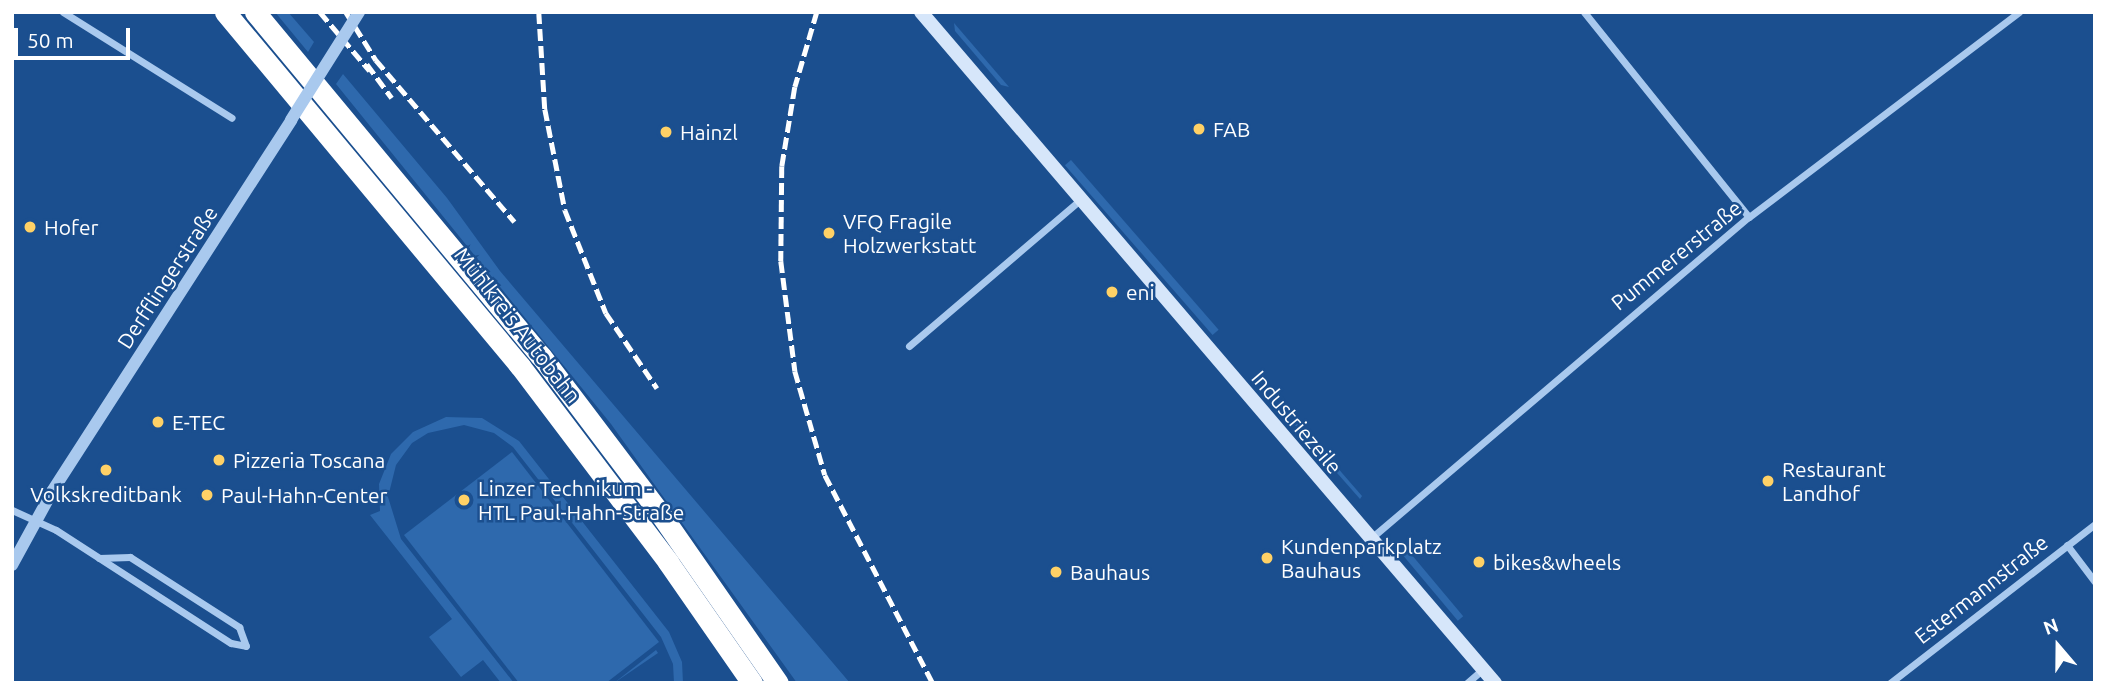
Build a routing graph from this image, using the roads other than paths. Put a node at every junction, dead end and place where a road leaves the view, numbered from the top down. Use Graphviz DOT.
graph roads {
  1 [pos="63,12"];
  2 [pos="225,12"];
  3 [pos="255,12"];
  4 [pos="359,12"];
  5 [pos="921,12"];
  6 [pos="1584,12"];
  7 [pos="2019,12"];
  8 [pos="232,118"];
  9 [pos="1080,200"];
  10 [pos="1749,217"];
  11 [pos="909,346"];
  12 [pos="12,510"];
  13 [pos="37,521"];
  14 [pos="2095,524"];
  15 [pos="1369,541"];
  16 [pos="2067,545"];
  17 [pos="99,558"];
  18 [pos="12,565"];
  19 [pos="2095,582"];
  20 [pos="1483,669"];
  21 [pos="752,683"];
  22 [pos="778,683"];
  23 [pos="1467,683"];
  24 [pos="1495,683"];
  25 [pos="1890,683"];
  1 -- 8 [label="street"];
  2 -- 21 [label="highway, Mühlkreis Autobahn"];
  3 -- 22 [label="highway, Mühlkreis Autobahn"];
  4 -- 13 [label="street, Derfflingerstraße, bridge"];
  5 -- 9 [label="main road, Industriezeile"];
  6 -- 10 [label="street"];
  7 -- 10 [label="street, Pummererstraße"];
  9 -- 11 [label="street"];
  9 -- 15 [label="main road, Industriezeile"];
  10 -- 15 [label="street, Pummererstraße"];
  12 -- 13 [label="street"];
  13 -- 17 [label="street"];
  13 -- 18 [label="street, Derfflingerstraße"];
  14 -- 16 [label="street, Estermannstraße"];
  15 -- 20 [label="main road, Industriezeile"];
  16 -- 19 [label="street"];
  16 -- 25 [label="street, Estermannstraße"];
  17 -- 17 [label="street"];
  20 -- 23 [label="street"];
  20 -- 24 [label="main road, Industriezeile"];
}
